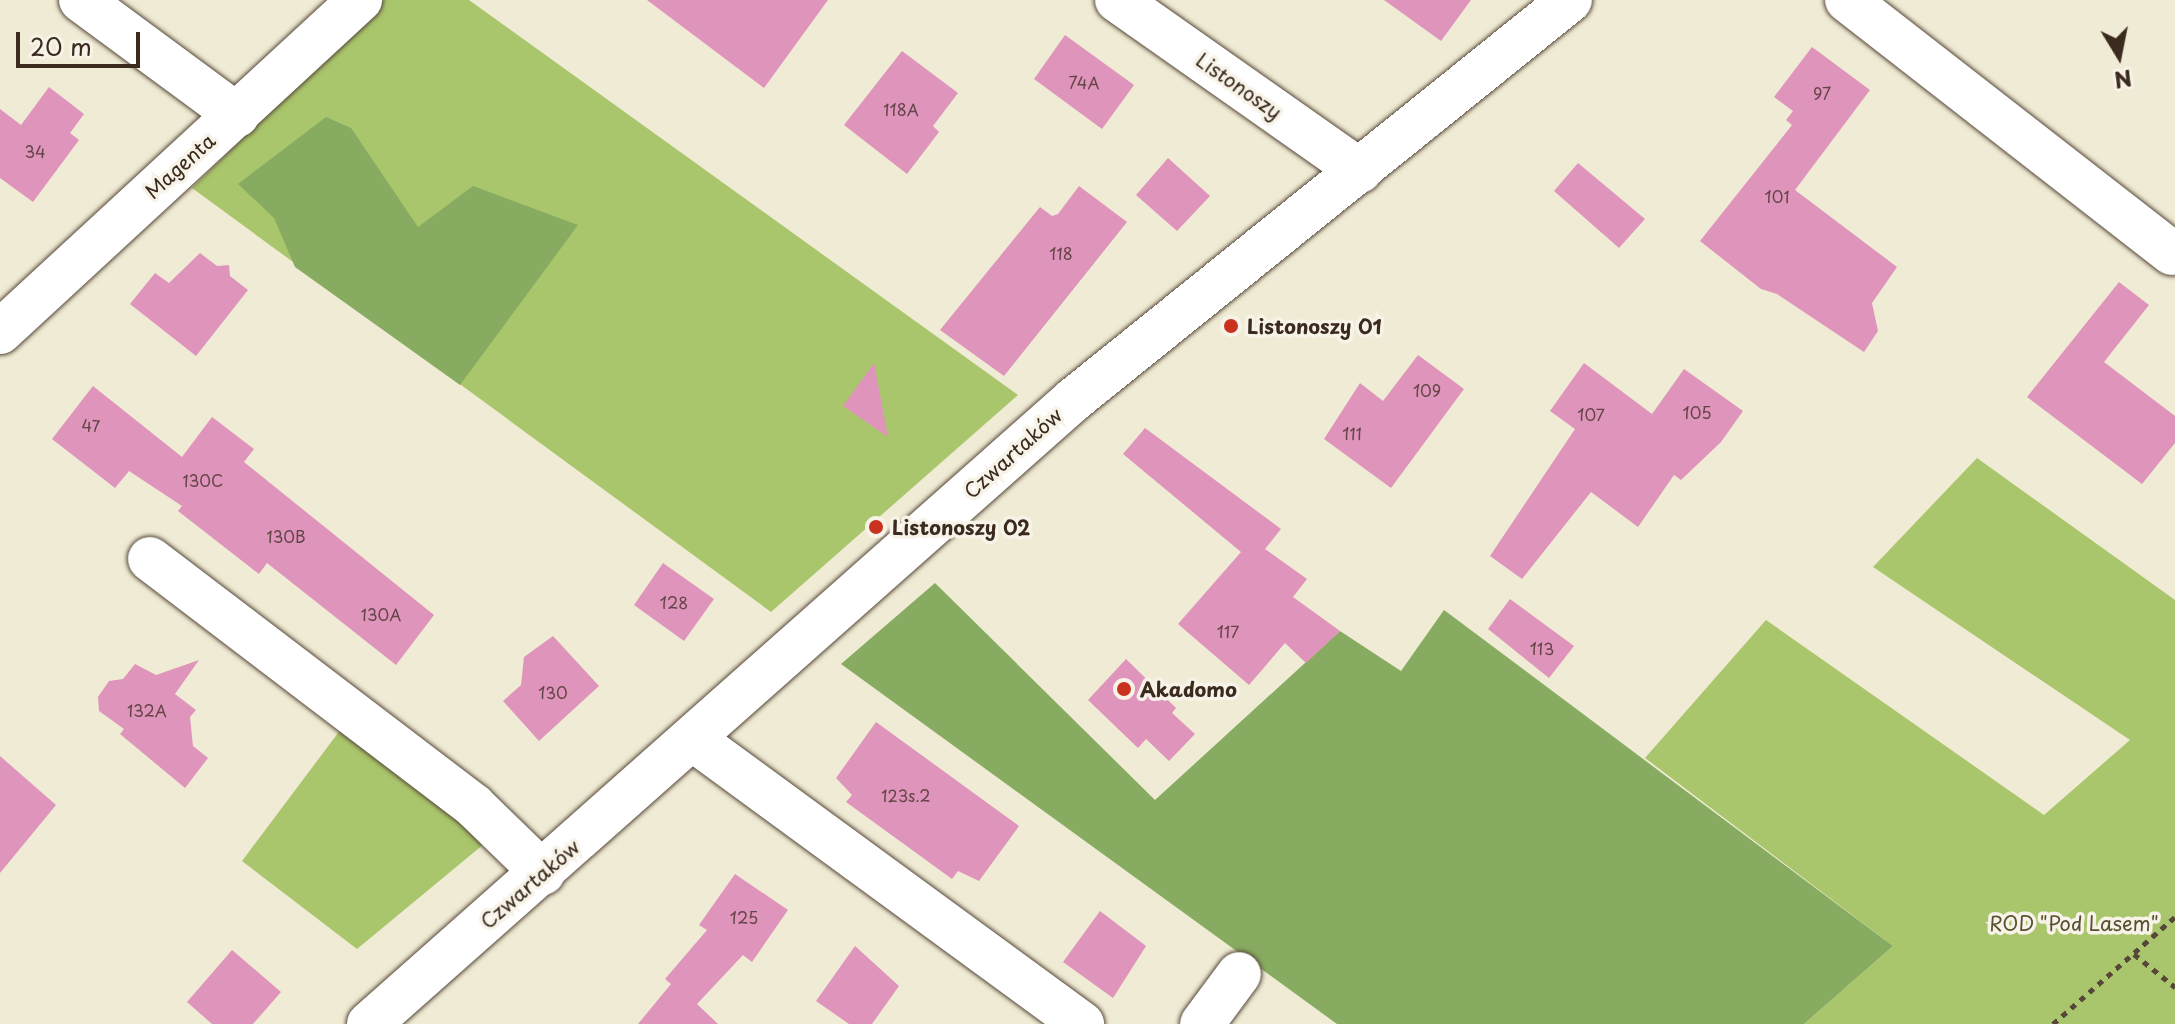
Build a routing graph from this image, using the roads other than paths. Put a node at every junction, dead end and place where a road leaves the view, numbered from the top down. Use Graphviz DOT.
graph roads {
  1 [pos="81,0"];
  2 [pos="360,0"];
  3 [pos="1117,0"];
  4 [pos="1570,0"];
  5 [pos="1847,0"];
  6 [pos="237,115"];
  7 [pos="1360,171"];
  8 [pos="2172,253"];
  9 [pos="0,332"];
  10 [pos="150,559"];
  11 [pos="694,740"];
  12 [pos="543,873"];
  13 [pos="1239,974"];
  14 [pos="369,1024"];
  15 [pos="1082,1024"];
  16 [pos="1202,1024"];
  1 -- 6 [label="street"];
  2 -- 6 [label="street, Magenta"];
  3 -- 7 [label="street, Listonoszy"];
  4 -- 7 [label="street, Czwartaków"];
  5 -- 8 [label="street"];
  6 -- 9 [label="street, Magenta"];
  7 -- 11 [label="street, Czwartaków"];
  10 -- 12 [label="street"];
  11 -- 12 [label="street, Czwartaków"];
  11 -- 15 [label="street"];
  12 -- 14 [label="street, Czwartaków"];
  13 -- 16 [label="street"];
}
